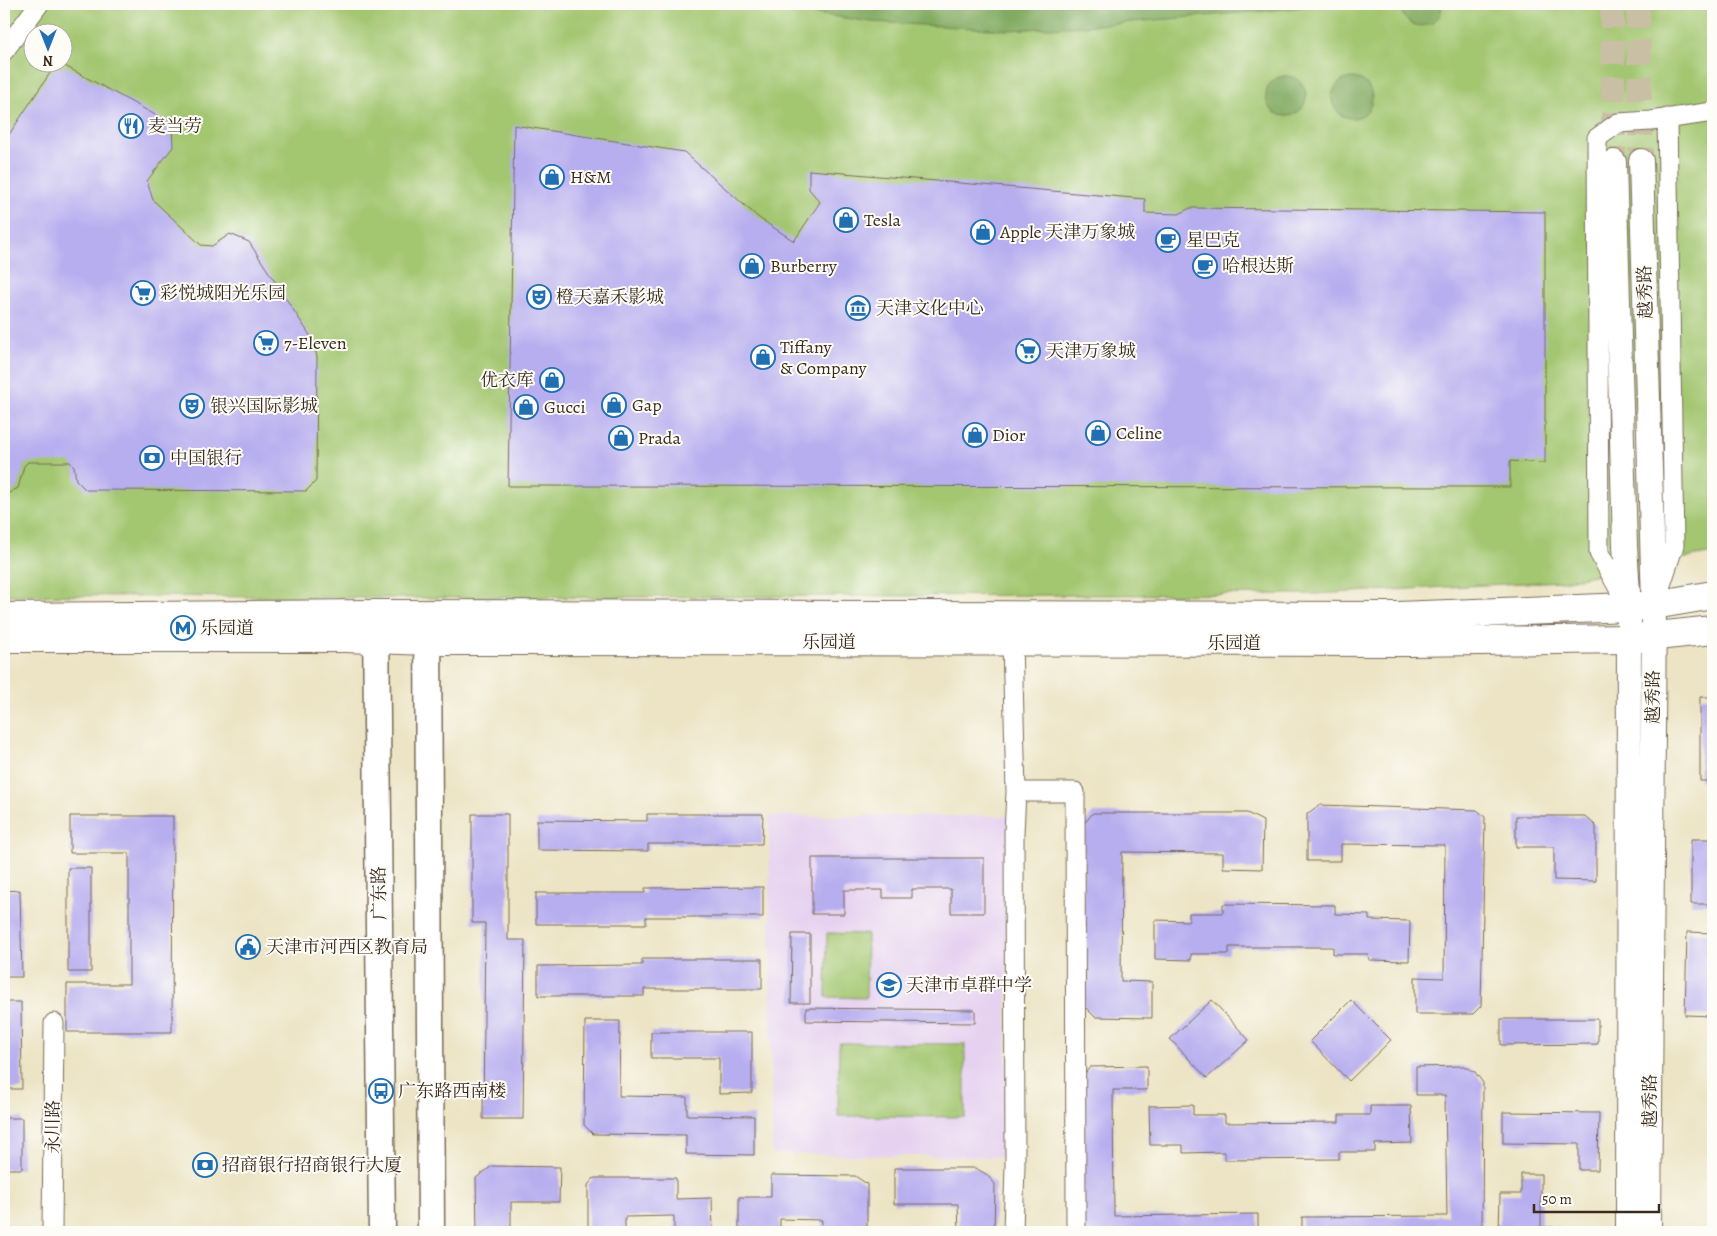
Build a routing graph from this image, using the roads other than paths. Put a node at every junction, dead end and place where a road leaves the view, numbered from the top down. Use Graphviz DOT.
graph roads {
  1 [pos="39,4"];
  2 [pos="4,51"];
  3 [pos="1713,112"];
  4 [pos="1713,119"];
  5 [pos="1667,120"];
  6 [pos="1641,161"];
  7 [pos="1614,162"];
  8 [pos="1713,594"];
  9 [pos="1642,606"];
  10 [pos="4,617"];
  11 [pos="376,627"];
  12 [pos="429,628"];
  13 [pos="1012,629"];
  14 [pos="1713,630"];
  15 [pos="4,638"];
  16 [pos="1642,638"];
  17 [pos="1016,792"];
  18 [pos="54,1022"];
  19 [pos="52,1232"];
  20 [pos="382,1232"];
  21 [pos="431,1232"];
  22 [pos="1013,1232"];
  23 [pos="1076,1232"];
  24 [pos="1628,1232"];
  25 [pos="1650,1232"];
  1 -- 2 [label="street"];
  3 -- 5 [label="street"];
  4 -- 5 [label="street"];
  5 -- 9 [label="street"];
  5 -- 9 [label="street"];
  6 -- 9 [label="street, 越秀路"];
  7 -- 9 [label="street, 越秀路"];
  8 -- 9 [label="main road, 乐园道"];
  9 -- 13 [label="main road, 乐园道"];
  9 -- 16 [label="street, 越秀路"];
  10 -- 11 [label="main road, 乐园道"];
  11 -- 12 [label="main road, 乐园道"];
  11 -- 15 [label="main road, 乐园道"];
  11 -- 20 [label="main road, 广东路"];
  12 -- 13 [label="main road, 乐园道"];
  12 -- 21 [label="main road"];
  13 -- 16 [label="main road, 乐园道"];
  13 -- 17 [label="street"];
  14 -- 16 [label="main road, 乐园道"];
  16 -- 24 [label="street, 越秀路"];
  16 -- 25 [label="street, 越秀路"];
  17 -- 22 [label="street"];
  17 -- 23 [label="street"];
  18 -- 19 [label="street, 永川路"];
}
